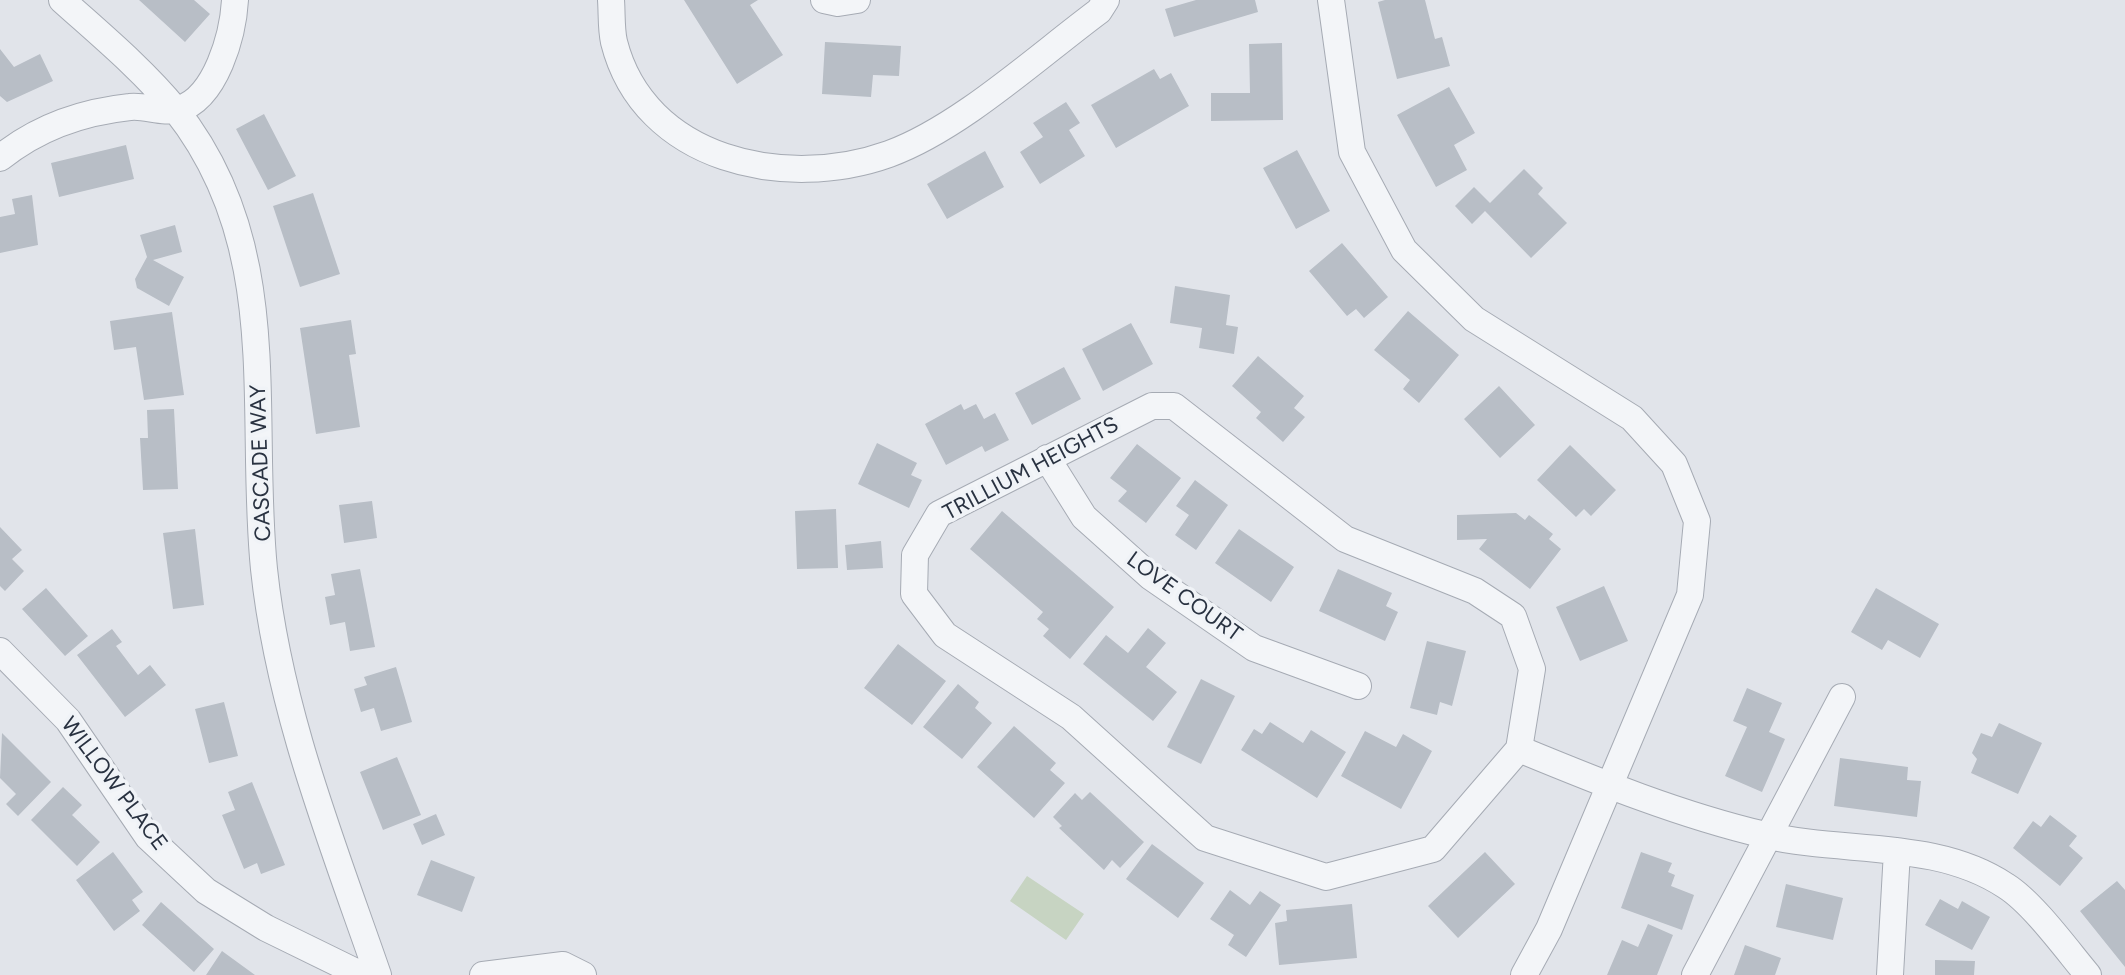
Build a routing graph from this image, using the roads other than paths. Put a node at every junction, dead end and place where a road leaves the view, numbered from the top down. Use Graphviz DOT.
graph roads {
  1 [pos="62,0"];
  2 [pos="235,0"];
  3 [pos="611,0"];
  4 [pos="824,0"];
  5 [pos="857,0"];
  6 [pos="1106,0"];
  7 [pos="1331,0"];
  8 [pos="176,110"];
  9 [pos="0,158"];
  10 [pos="1047,458"];
  11 [pos="0,651"];
  12 [pos="1358,686"];
  13 [pos="1842,697"];
  14 [pos="1519,749"];
  15 [pos="1611,787"];
  16 [pos="1767,835"];
  17 [pos="1897,851"];
  18 [pos="362,975"];
  19 [pos="378,975"];
  20 [pos="483,975"];
  21 [pos="583,975"];
  22 [pos="1524,975"];
  23 [pos="1695,975"];
  24 [pos="1890,975"];
  25 [pos="2088,975"];
  1 -- 8 [label="street, CASCADE WAY"];
  2 -- 8 [label="street"];
  3 -- 6 [label="street"];
  4 -- 5 [label="street"];
  7 -- 15 [label="street"];
  8 -- 9 [label="street"];
  8 -- 19 [label="street, CASCADE WAY"];
  10 -- 12 [label="street, LOVE COURT"];
  10 -- 14 [label="street, TRILLIUM HEIGHTS"];
  10 -- 14 [label="street, TRILLIUM HEIGHTS"];
  11 -- 18 [label="street, WILLOW PLACE"];
  13 -- 16 [label="street"];
  14 -- 15 [label="street"];
  15 -- 16 [label="street"];
  15 -- 22 [label="street"];
  16 -- 17 [label="street"];
  16 -- 23 [label="street"];
  17 -- 24 [label="street"];
  17 -- 25 [label="street"];
  20 -- 21 [label="street"];
}
